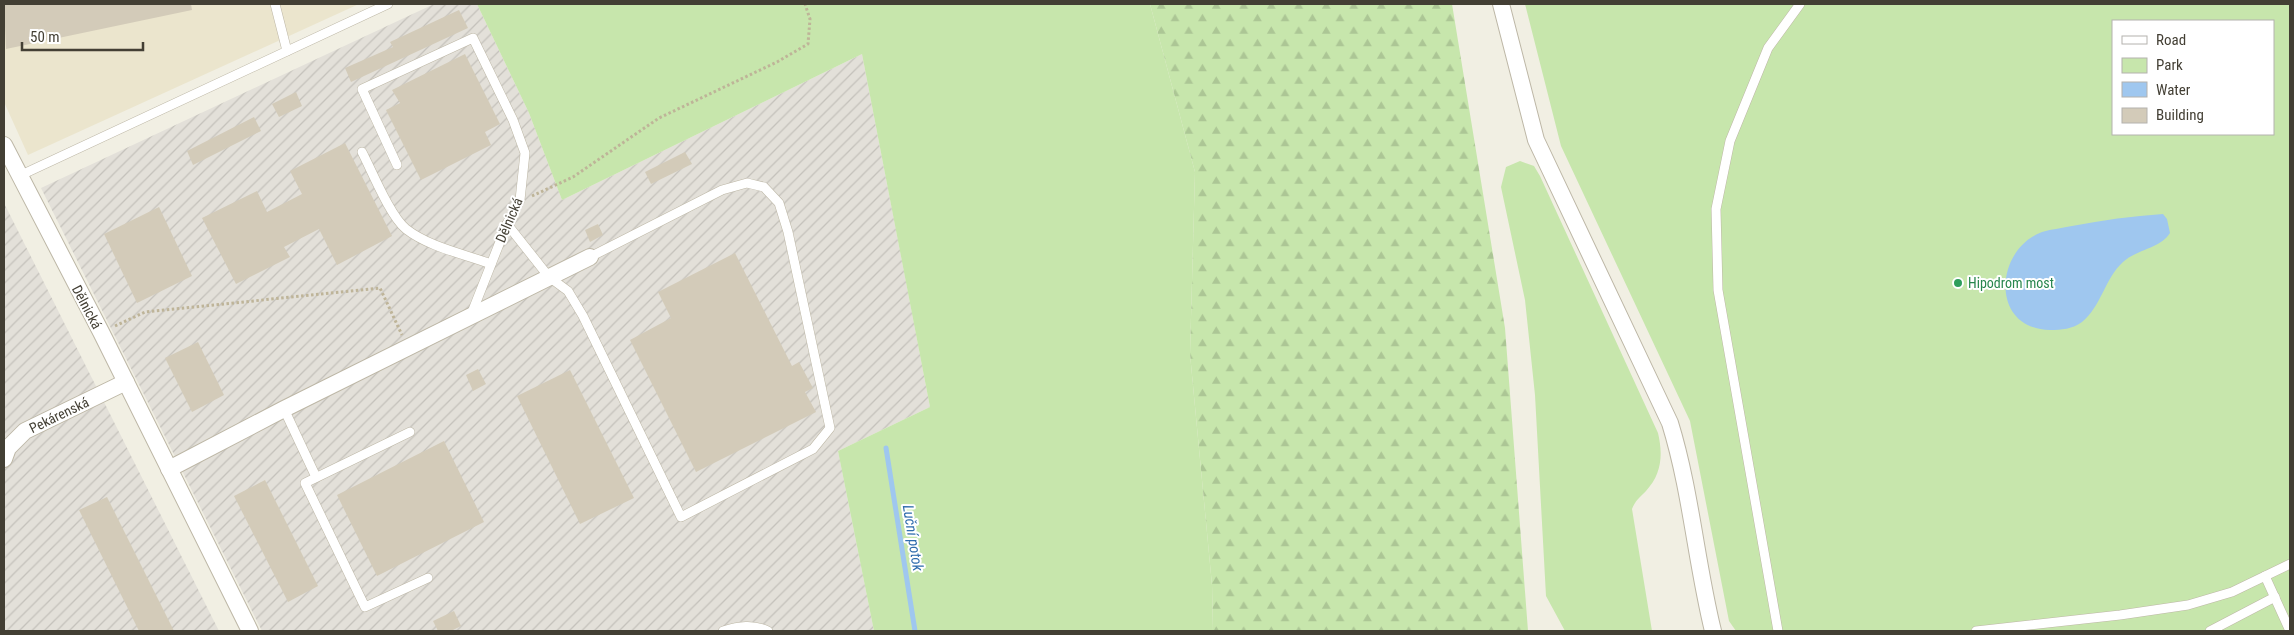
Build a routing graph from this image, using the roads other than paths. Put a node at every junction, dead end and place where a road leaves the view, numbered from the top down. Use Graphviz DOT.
graph roads {
  1 [pos="275,4"];
  2 [pos="388,4"];
  3 [pos="1501,4"];
  4 [pos="1800,4"];
  5 [pos="287,51"];
  6 [pos="4,145"];
  7 [pos="362,152"];
  8 [pos="397,164"];
  9 [pos="19,176"];
  10 [pos="507,224"];
  11 [pos="590,257"];
  12 [pos="491,264"];
  13 [pos="550,278"];
  14 [pos="470,317"];
  15 [pos="126,382"];
  16 [pos="284,409"];
  17 [pos="410,432"];
  18 [pos="4,459"];
  19 [pos="169,469"];
  20 [pos="316,477"];
  21 [pos="2290,564"];
  22 [pos="2265,576"];
  23 [pos="428,578"];
  24 [pos="2275,598"];
  25 [pos="250,631"];
  26 [pos="723,631"];
  27 [pos="768,631"];
  28 [pos="1713,631"];
  29 [pos="1778,631"];
  30 [pos="1976,631"];
  31 [pos="2210,631"];
  32 [pos="2290,631"];
  1 -- 5 [label="lane"];
  2 -- 5 [label="lane"];
  3 -- 28 [label="street"];
  4 -- 29 [label="lane"];
  5 -- 9 [label="lane"];
  6 -- 9 [label="street, Dělnická"];
  7 -- 12 [label="lane"];
  8 -- 10 [label="lane, Dělnická"];
  9 -- 15 [label="street, Dělnická"];
  10 -- 12 [label="lane, Dělnická"];
  10 -- 13 [label="lane"];
  11 -- 13 [label="street"];
  11 -- 13 [label="lane"];
  12 -- 14 [label="lane, Dělnická"];
  13 -- 14 [label="street"];
  14 -- 16 [label="street"];
  15 -- 18 [label="street, Pekárenská"];
  15 -- 19 [label="street, Dělnická"];
  16 -- 19 [label="street"];
  16 -- 20 [label="lane"];
  17 -- 20 [label="lane"];
  19 -- 25 [label="street, Dělnická"];
  20 -- 23 [label="lane"];
  21 -- 22 [label="lane"];
  22 -- 24 [label="lane"];
  22 -- 30 [label="lane"];
  24 -- 31 [label="lane"];
  24 -- 32 [label="lane"];
  26 -- 27 [label="lane"];
}
